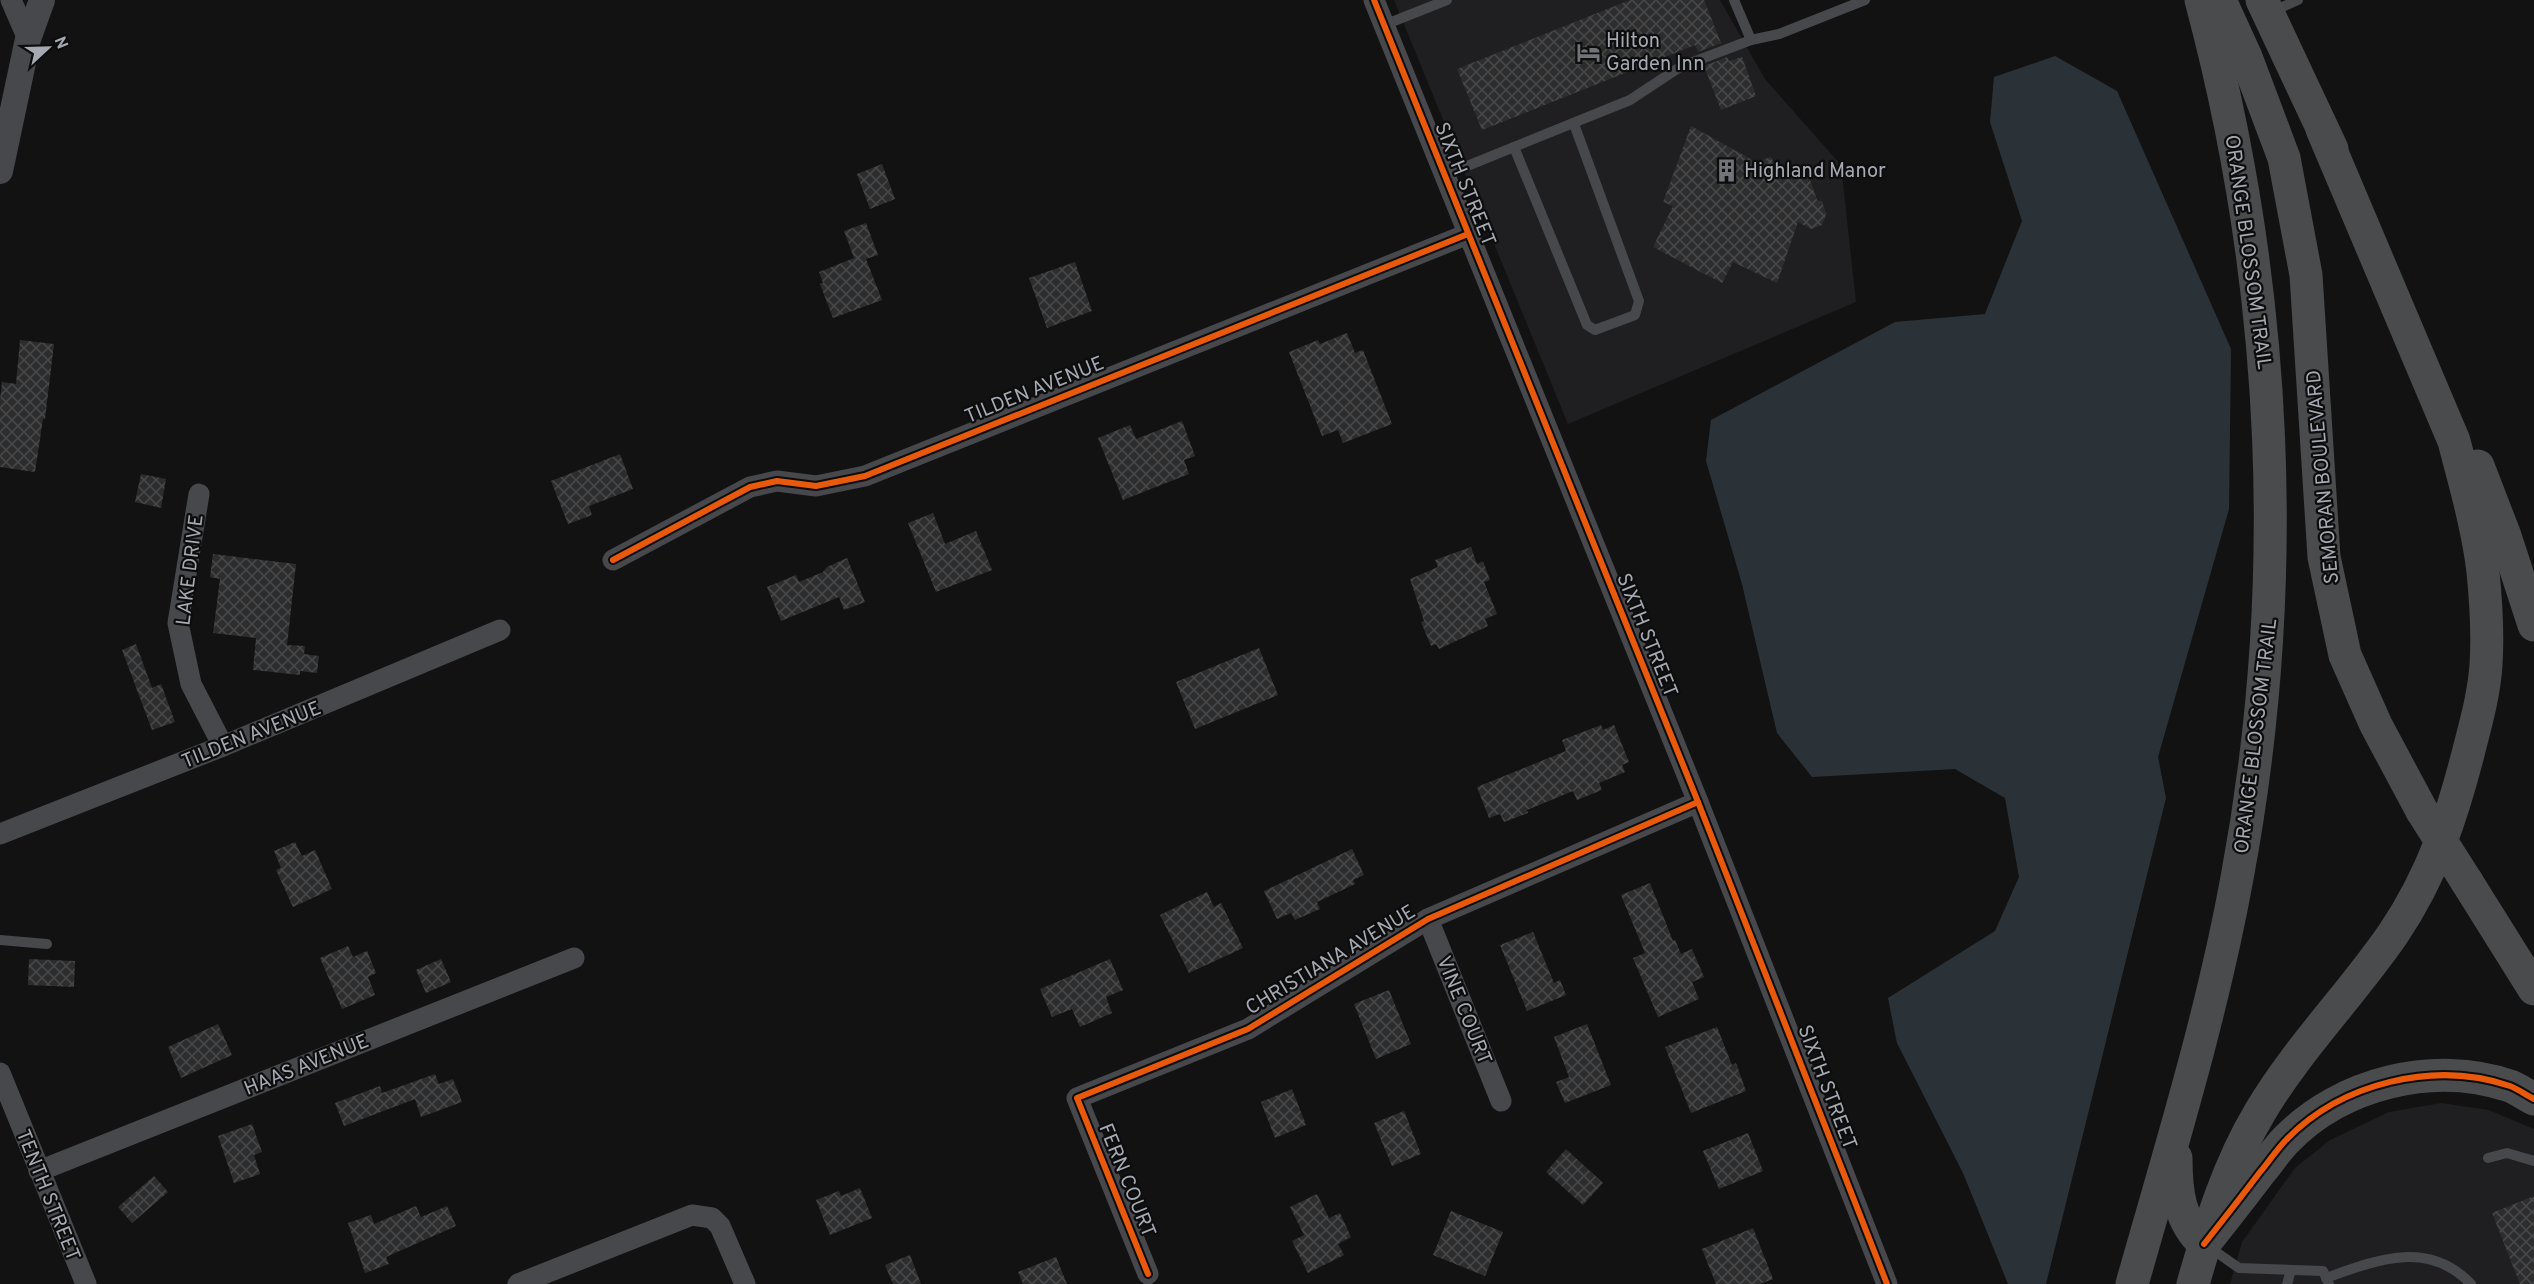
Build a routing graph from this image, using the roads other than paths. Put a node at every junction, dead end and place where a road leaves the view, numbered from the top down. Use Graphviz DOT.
graph roads {
  1 [pos="11,0"];
  2 [pos="42,0"];
  3 [pos="1374,0"];
  4 [pos="1446,0"];
  5 [pos="1734,0"];
  6 [pos="1865,0"];
  7 [pos="2201,0"];
  8 [pos="2220,0"];
  9 [pos="2298,0"];
  10 [pos="2265,6"];
  11 [pos="1384,25"];
  12 [pos="28,39"];
  13 [pos="1751,40"];
  14 [pos="1574,124"];
  15 [pos="2322,129"];
  16 [pos="1514,147"];
  17 [pos="1,162"];
  18 [pos="1445,175"];
  19 [pos="1468,234"];
  20 [pos="199,494"];
  21 [pos="613,560"];
  22 [pos="2534,625"];
  23 [pos="500,630"];
  24 [pos="223,746"];
  25 [pos="1698,802"];
  26 [pos="0,834"];
  27 [pos="1428,919"];
  28 [pos="0,940"];
  29 [pos="47,944"];
  30 [pos="574,958"];
  31 [pos="2534,989"];
  32 [pos="0,1073"];
  33 [pos="1077,1098"];
  34 [pos="2534,1099"];
  35 [pos="1501,1101"];
  36 [pos="2175,1133"];
  37 [pos="2488,1158"];
  38 [pos="2534,1161"];
  39 [pos="39,1171"];
  40 [pos="2204,1244"];
  41 [pos="2291,1270"];
  42 [pos="1148,1274"];
  43 [pos="2328,1281"];
  44 [pos="86,1284"];
  45 [pos="518,1284"];
  46 [pos="745,1284"];
  47 [pos="1887,1284"];
  48 [pos="2132,1284"];
  49 [pos="2193,1284"];
  50 [pos="2287,1284"];
  51 [pos="2470,1284"];
  1 -- 12 [label="street"];
  2 -- 12 [label="street"];
  3 -- 11 [label="street, SIXTH STREET"];
  4 -- 11 [label="lane"];
  5 -- 13 [label="lane"];
  6 -- 13 [label="lane"];
  7 -- 36 [label="main road, ORANGE BLOSSOM TRAIL"];
  8 -- 31 [label="main road, SEMORAN BOULEVARD, bridge"];
  9 -- 10 [label="lane"];
  10 -- 15 [label="main road"];
  11 -- 18 [label="street, SIXTH STREET"];
  12 -- 17 [label="street"];
  13 -- 14 [label="lane"];
  14 -- 16 [label="lane"];
  14 -- 16 [label="lane"];
  15 -- 22 [label="main road"];
  15 -- 40 [label="main road"];
  16 -- 18 [label="lane"];
  18 -- 19 [label="street, SIXTH STREET"];
  19 -- 21 [label="street, TILDEN AVENUE"];
  19 -- 25 [label="street, SIXTH STREET"];
  20 -- 24 [label="street, LAKE DRIVE"];
  23 -- 24 [label="street, TILDEN AVENUE"];
  24 -- 26 [label="street, TILDEN AVENUE"];
  25 -- 27 [label="street, CHRISTIANA AVENUE"];
  25 -- 47 [label="street, SIXTH STREET"];
  27 -- 33 [label="street, CHRISTIANA AVENUE"];
  27 -- 35 [label="street, VINE COURT"];
  28 -- 29 [label="lane"];
  30 -- 39 [label="street, HAAS AVENUE"];
  32 -- 39 [label="street, TENTH STREET"];
  33 -- 42 [label="street, FERN COURT"];
  34 -- 40 [label="main road"];
  36 -- 40 [label="main road"];
  36 -- 48 [label="main road, ORANGE BLOSSOM TRAIL"];
  37 -- 38 [label="lane"];
  39 -- 44 [label="street, TENTH STREET"];
  40 -- 41 [label="lane"];
  40 -- 49 [label="main road"];
  41 -- 43 [label="lane"];
  41 -- 50 [label="lane"];
  43 -- 51 [label="lane"];
  45 -- 46 [label="street"];
}
